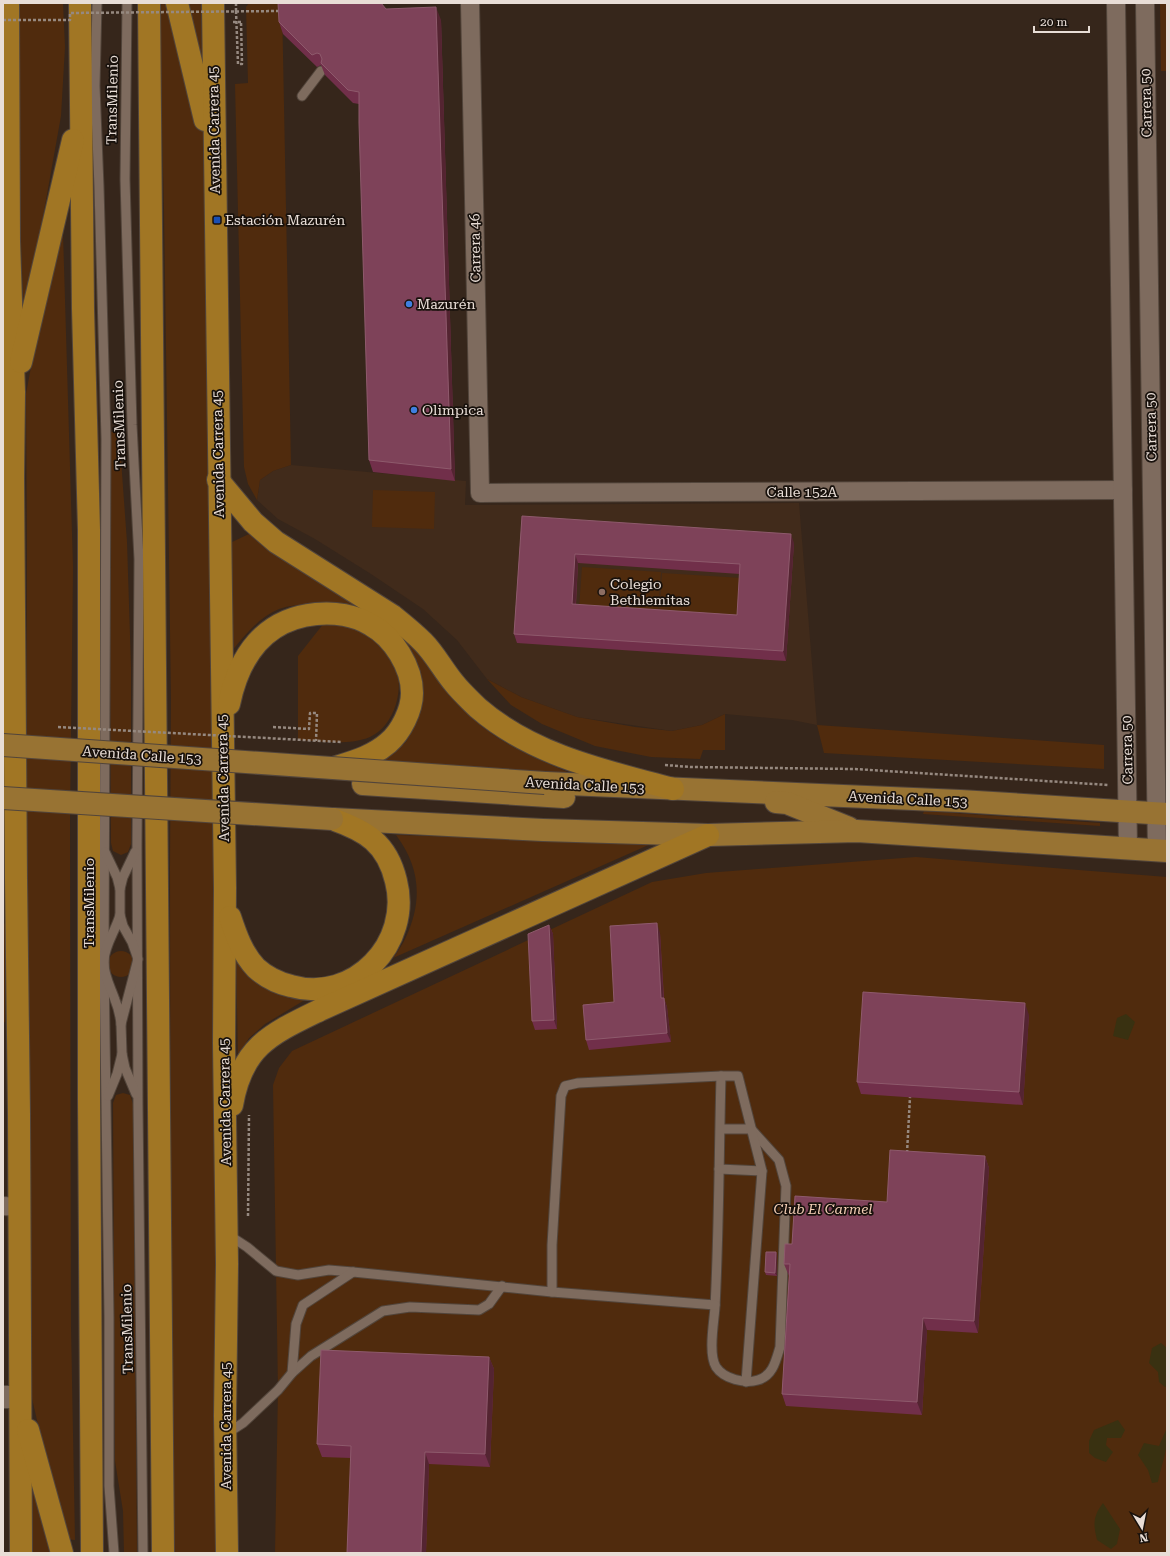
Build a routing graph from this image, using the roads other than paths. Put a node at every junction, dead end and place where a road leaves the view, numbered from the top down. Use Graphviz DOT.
graph roads {
  1 [pos="8,3"];
  2 [pos="80,3"];
  3 [pos="97,3"];
  4 [pos="127,3"];
  5 [pos="149,3"];
  6 [pos="177,3"];
  7 [pos="470,3"];
  8 [pos="1116,3"];
  9 [pos="1145,3"];
  10 [pos="223,9"];
  11 [pos="321,71"];
  12 [pos="302,96"];
  13 [pos="82,106"];
  14 [pos="215,160"];
  15 [pos="14,392"];
  16 [pos="13,477"];
  17 [pos="218,480"];
  18 [pos="1123,490"];
  19 [pos="480,493"];
  20 [pos="3,504"];
  21 [pos="3,656"];
  22 [pos="15,694"];
  23 [pos="222,741"];
  24 [pos="3,745"];
  25 [pos="3,760"];
  26 [pos="332,768"];
  27 [pos="673,789"];
  28 [pos="545,790"];
  29 [pos="3,798"];
  30 [pos="1128,812"];
  31 [pos="1162,814"];
  32 [pos="332,819"];
  33 [pos="857,831"];
  34 [pos="708,835"];
  35 [pos="103,844"];
  36 [pos="137,846"];
  37 [pos="1128,849"];
  38 [pos="1162,851"];
  39 [pos="16,879"];
  40 [pos="225,888"];
  41 [pos="120,889"];
  42 [pos="3,911"];
  43 [pos="120,915"];
  44 [pos="138,959"];
  45 [pos="104,962"];
  46 [pos="122,1024"];
  47 [pos="3,1041"];
  48 [pos="122,1054"];
  49 [pos="721,1076"];
  50 [pos="138,1105"];
  51 [pos="106,1106"];
  52 [pos="19,1114"];
  53 [pos="720,1129"];
  54 [pos="751,1129"];
  55 [pos="225,1150"];
  56 [pos="719,1168"];
  57 [pos="762,1171"];
  58 [pos="11,1206"];
  59 [pos="226,1233"];
  60 [pos="354,1272"];
  61 [pos="502,1286"];
  62 [pos="552,1292"];
  63 [pos="715,1305"];
  64 [pos="292,1373"];
  65 [pos="746,1382"];
  66 [pos="12,1397"];
  67 [pos="225,1434"];
  68 [pos="21,1553"];
  69 [pos="62,1553"];
  70 [pos="92,1553"];
  71 [pos="114,1553"];
  72 [pos="143,1553"];
  73 [pos="163,1553"];
  74 [pos="227,1553"];
  1 -- 15 [label="highway"];
  2 -- 13 [label="highway"];
  3 -- 35 [label="lane, TransMilenio"];
  4 -- 36 [label="lane, TransMilenio"];
  5 -- 73 [label="highway"];
  6 -- 14 [label="highway"];
  7 -- 19 [label="street, Carrera 46"];
  8 -- 18 [label="street, Carrera 50"];
  9 -- 31 [label="street, Carrera 50"];
  10 -- 14 [label="highway, Avenida Carrera 45"];
  11 -- 12 [label="lane"];
  13 -- 15 [label="highway"];
  13 -- 70 [label="highway"];
  14 -- 17 [label="highway, Avenida Carrera 45"];
  15 -- 16 [label="highway"];
  16 -- 20 [label="highway"];
  16 -- 22 [label="highway"];
  17 -- 23 [label="highway, Avenida Carrera 45"];
  17 -- 27 [label="highway"];
  18 -- 19 [label="street, Calle 152A"];
  18 -- 30 [label="street, Carrera 50"];
  21 -- 22 [label="highway"];
  22 -- 39 [label="highway"];
  23 -- 26 [label="highway"];
  23 -- 40 [label="highway, Avenida Carrera 45"];
  24 -- 26 [label="main road, Avenida Calle 153, bridge"];
  25 -- 28 [label="main road, Avenida Calle 153"];
  26 -- 28 [label="main road, Avenida Calle 153, bridge"];
  27 -- 28 [label="main road, Avenida Calle 153"];
  27 -- 30 [label="main road, Avenida Calle 153"];
  28 -- 33 [label="main road, Avenida Calle 153"];
  29 -- 32 [label="main road, Avenida Calle 153, bridge"];
  30 -- 31 [label="main road, Avenida Calle 153"];
  30 -- 37 [label="street, Carrera 50"];
  31 -- 38 [label="street, Carrera 50"];
  32 -- 34 [label="main road, Avenida Calle 153"];
  32 -- 40 [label="highway"];
  33 -- 34 [label="main road, Avenida Calle 153"];
  33 -- 37 [label="main road, Avenida Calle 153"];
  34 -- 55 [label="highway"];
  35 -- 41 [label="lane, TransMilenio"];
  35 -- 45 [label="lane, TransMilenio"];
  36 -- 41 [label="lane, TransMilenio"];
  36 -- 44 [label="lane, TransMilenio"];
  37 -- 38 [label="main road, Avenida Calle 153"];
  39 -- 42 [label="highway"];
  39 -- 52 [label="highway"];
  40 -- 55 [label="highway, Avenida Carrera 45"];
  41 -- 43 [label="lane, TransMilenio"];
  43 -- 44 [label="lane, TransMilenio"];
  43 -- 45 [label="lane, TransMilenio"];
  44 -- 46 [label="lane, TransMilenio"];
  44 -- 50 [label="lane, TransMilenio"];
  45 -- 46 [label="lane, TransMilenio"];
  45 -- 51 [label="lane, TransMilenio"];
  46 -- 48 [label="lane, TransMilenio"];
  47 -- 52 [label="highway"];
  48 -- 50 [label="lane, TransMilenio"];
  48 -- 51 [label="lane, TransMilenio"];
  49 -- 53 [label="lane"];
  49 -- 54 [label="lane"];
  49 -- 62 [label="lane"];
  50 -- 72 [label="lane, TransMilenio"];
  51 -- 71 [label="lane, TransMilenio"];
  52 -- 58 [label="highway"];
  53 -- 54 [label="lane"];
  53 -- 56 [label="lane"];
  54 -- 57 [label="lane"];
  54 -- 65 [label="lane"];
  55 -- 59 [label="highway, Avenida Carrera 45"];
  56 -- 57 [label="lane"];
  56 -- 63 [label="lane"];
  57 -- 65 [label="lane"];
  58 -- 66 [label="highway"];
  59 -- 60 [label="lane"];
  59 -- 67 [label="highway, Avenida Carrera 45"];
  60 -- 61 [label="lane"];
  60 -- 64 [label="lane"];
  61 -- 62 [label="lane"];
  61 -- 64 [label="lane"];
  62 -- 63 [label="lane"];
  63 -- 65 [label="lane"];
  64 -- 67 [label="lane"];
  66 -- 68 [label="highway"];
  66 -- 69 [label="highway"];
  67 -- 74 [label="highway, Avenida Carrera 45"];
}
